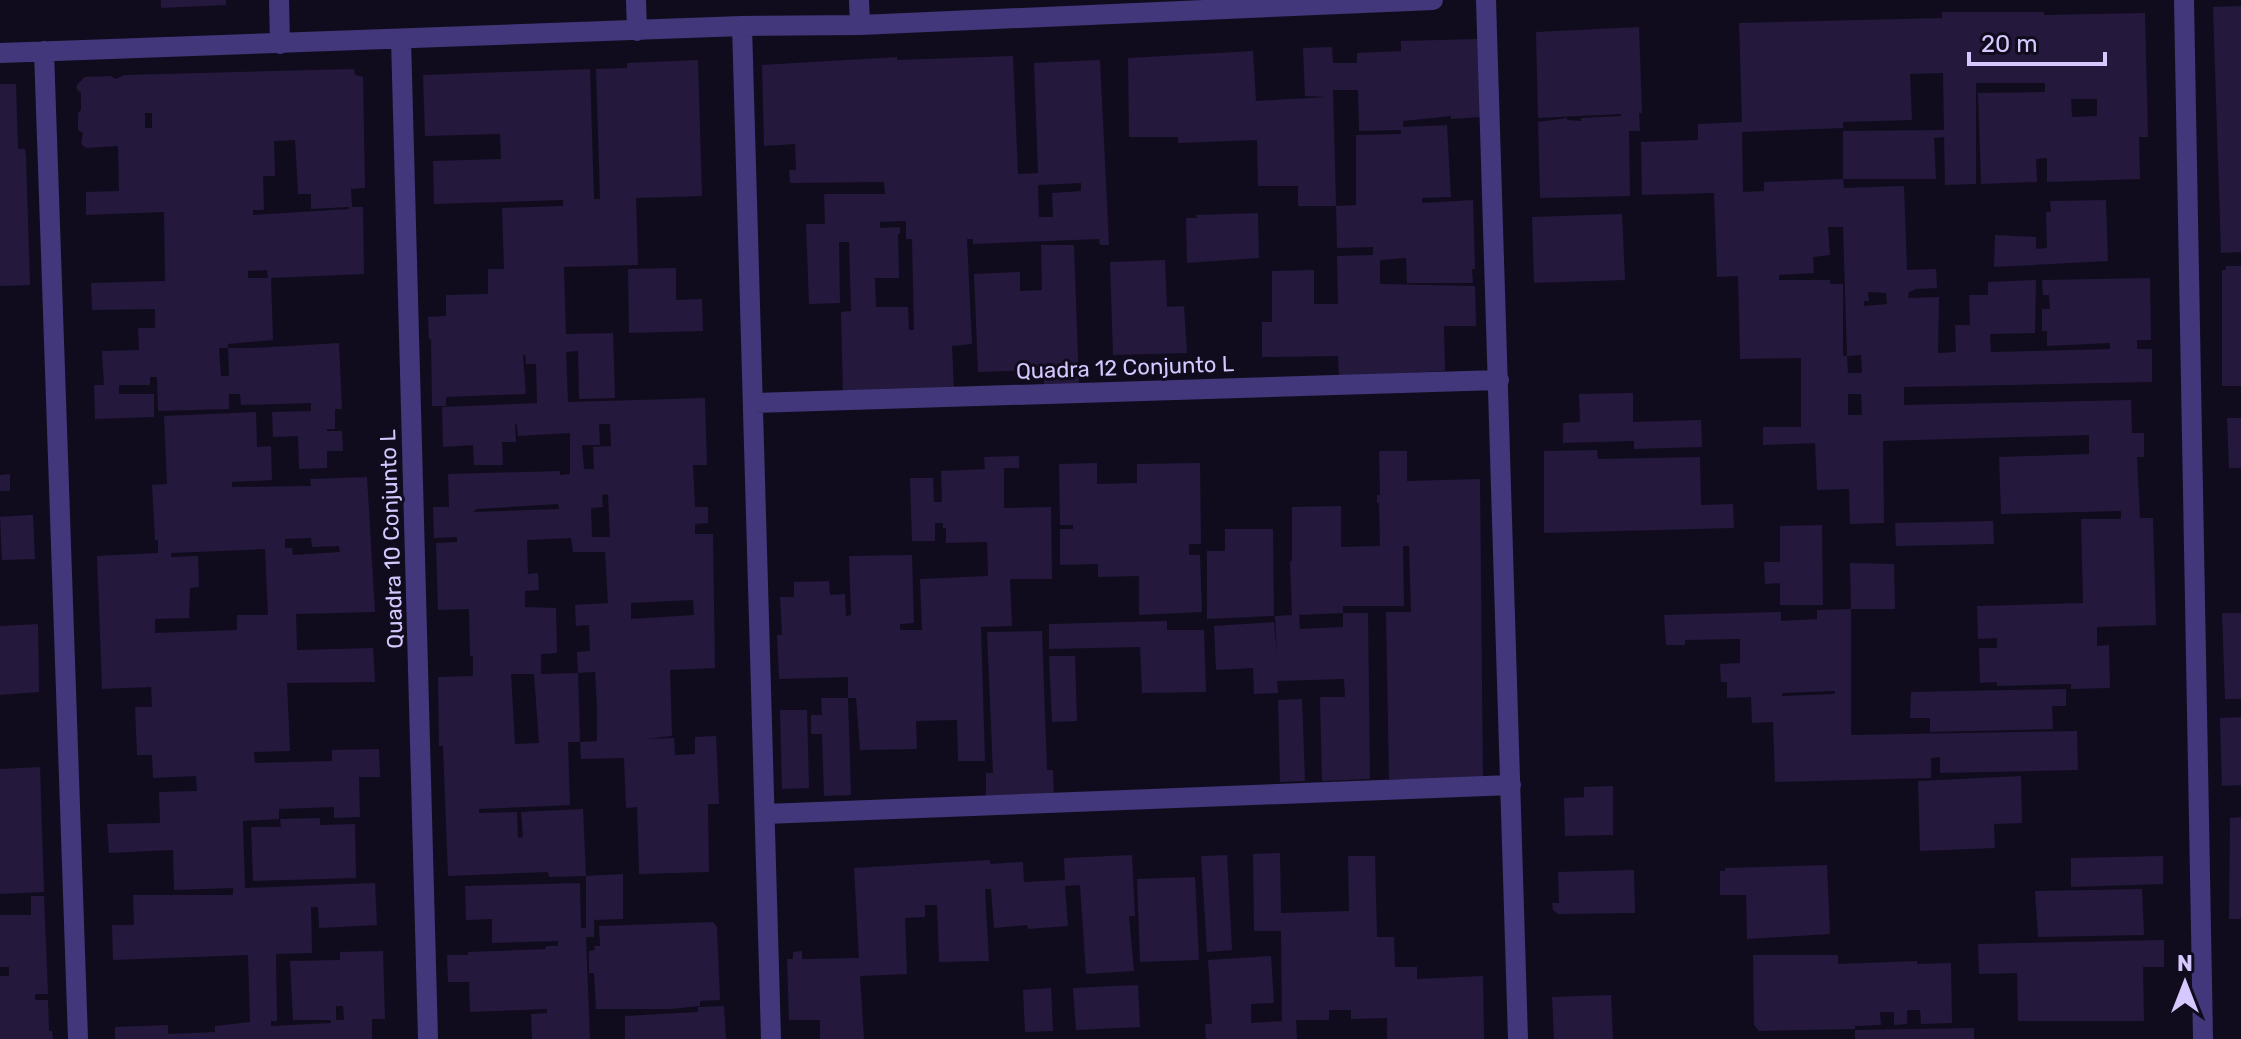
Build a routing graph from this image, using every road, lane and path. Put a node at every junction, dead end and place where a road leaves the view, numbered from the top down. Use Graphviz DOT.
graph roads {
  1 [pos="279,0"];
  2 [pos="636,0"];
  3 [pos="859,0"];
  4 [pos="1433,0"];
  5 [pos="1486,0"];
  6 [pos="2184,0"];
  7 [pos="1148,7"];
  8 [pos="860,25"];
  9 [pos="742,26"];
  10 [pos="637,31"];
  11 [pos="401,39"];
  12 [pos="280,44"];
  13 [pos="44,51"];
  14 [pos="0,53"];
  15 [pos="1499,380"];
  16 [pos="753,403"];
  17 [pos="1511,785"];
  18 [pos="765,814"];
  19 [pos="78,1039"];
  20 [pos="428,1039"];
  21 [pos="771,1039"];
  22 [pos="1518,1039"];
  23 [pos="2203,1039"];
  1 -- 12 [label="street"];
  2 -- 10 [label="street"];
  3 -- 8 [label="street"];
  4 -- 7 [label="street"];
  5 -- 15 [label="street"];
  6 -- 23 [label="street"];
  7 -- 8 [label="street"];
  8 -- 9 [label="street"];
  9 -- 10 [label="street"];
  9 -- 16 [label="street"];
  10 -- 11 [label="street"];
  11 -- 12 [label="street"];
  11 -- 20 [label="street, Quadra 10 Conjunto L"];
  12 -- 13 [label="street"];
  13 -- 14 [label="street"];
  13 -- 19 [label="street"];
  15 -- 16 [label="street, Quadra 12 Conjunto L"];
  15 -- 17 [label="street"];
  16 -- 18 [label="street"];
  17 -- 18 [label="street"];
  17 -- 22 [label="street"];
  18 -- 21 [label="street"];
}
